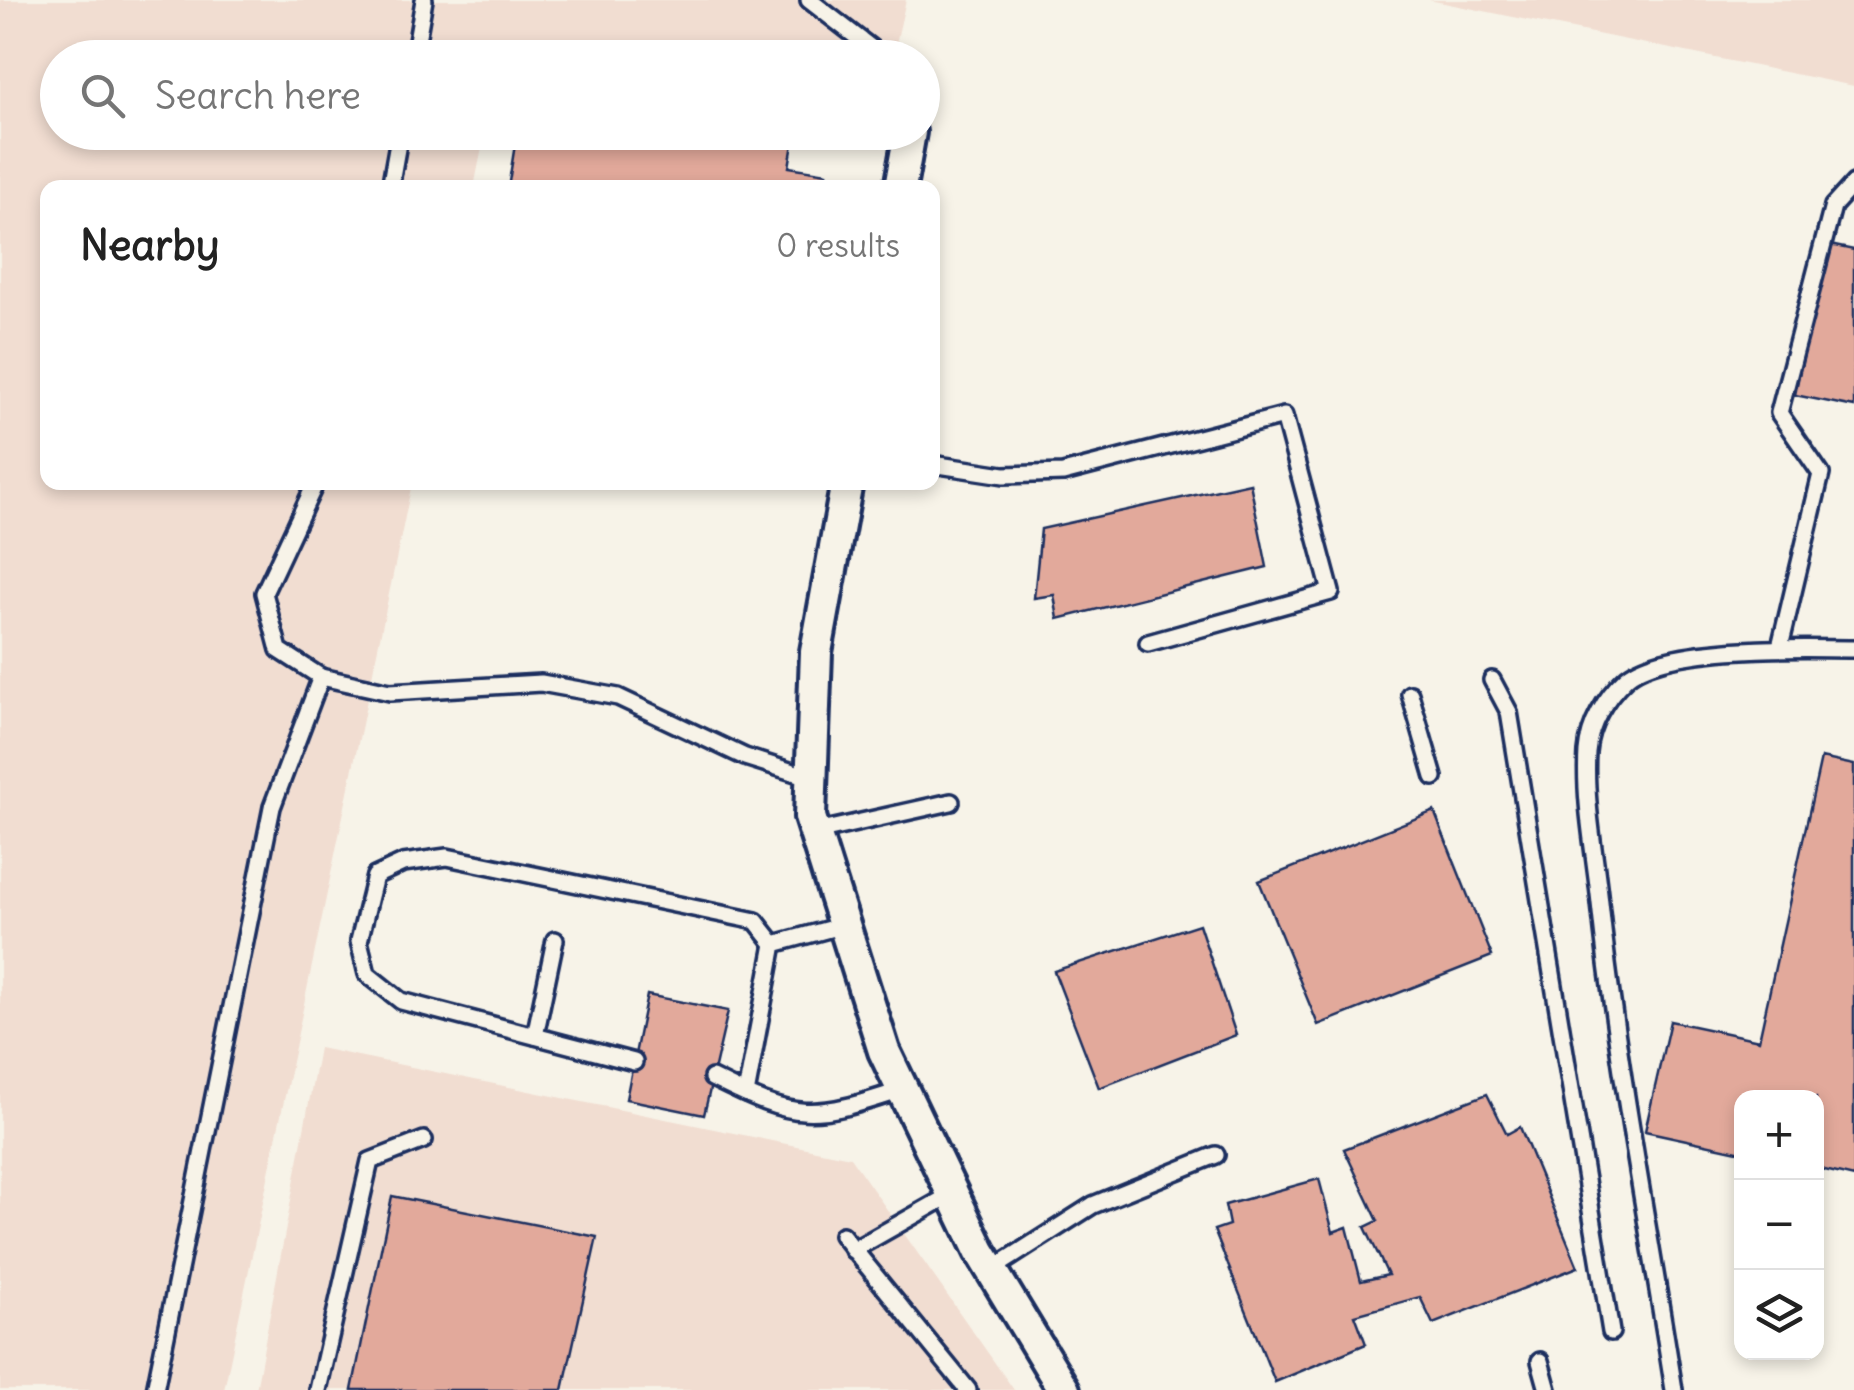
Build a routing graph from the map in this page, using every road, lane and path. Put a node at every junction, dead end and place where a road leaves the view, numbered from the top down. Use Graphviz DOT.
graph roads {
  1 [pos="424,0"];
  2 [pos="809,0"];
  3 [pos="417,40"];
  4 [pos="861,40"];
  5 [pos="397,150"];
  6 [pos="907,150"];
  7 [pos="391,180"];
  8 [pos="901,180"];
  9 [pos="1854,183"];
  10 [pos="940,465"];
  11 [pos="312,490"];
  12 [pos="846,490"];
  13 [pos="1148,643"];
  14 [pos="1780,647"];
  15 [pos="1854,649"];
  16 [pos="321,677"];
  17 [pos="1492,680"];
  18 [pos="1410,694"];
  19 [pos="812,778"];
  20 [pos="1434,778"];
  21 [pos="951,802"];
  22 [pos="816,832"];
  23 [pos="844,926"];
  24 [pos="555,940"];
  25 [pos="774,944"];
  26 [pos="535,1036"];
  27 [pos="634,1062"];
  28 [pos="712,1078"];
  29 [pos="902,1090"];
  30 [pos="746,1094"];
  31 [pos="424,1140"];
  32 [pos="1216,1155"];
  33 [pos="952,1194"];
  34 [pos="842,1236"];
  35 [pos="853,1250"];
  36 [pos="991,1270"];
  37 [pos="1611,1332"];
  38 [pos="1540,1361"];
  39 [pos="155,1390"];
  40 [pos="318,1390"];
  41 [pos="968,1390"];
  42 [pos="1064,1390"];
  43 [pos="1548,1390"];
  44 [pos="1674,1390"];
  1 -- 3 [label="lane"];
  2 -- 4 [label="lane"];
  5 -- 7 [label="lane"];
  6 -- 8 [label="street"];
  9 -- 14 [label="lane"];
  10 -- 13 [label="lane"];
  11 -- 16 [label="lane"];
  12 -- 19 [label="street"];
  14 -- 15 [label="lane"];
  14 -- 44 [label="lane"];
  16 -- 19 [label="lane"];
  16 -- 39 [label="lane"];
  17 -- 37 [label="lane"];
  18 -- 20 [label="lane"];
  19 -- 22 [label="street"];
  21 -- 22 [label="lane"];
  22 -- 23 [label="street"];
  23 -- 25 [label="lane"];
  23 -- 29 [label="street"];
  24 -- 26 [label="lane"];
  25 -- 26 [label="lane"];
  25 -- 30 [label="lane"];
  26 -- 27 [label="lane"];
  28 -- 30 [label="lane"];
  29 -- 30 [label="lane"];
  29 -- 33 [label="street"];
  31 -- 40 [label="lane"];
  32 -- 36 [label="lane"];
  33 -- 35 [label="lane"];
  33 -- 36 [label="street"];
  34 -- 35 [label="lane"];
  35 -- 41 [label="lane"];
  36 -- 42 [label="street"];
  38 -- 43 [label="lane"];
}
